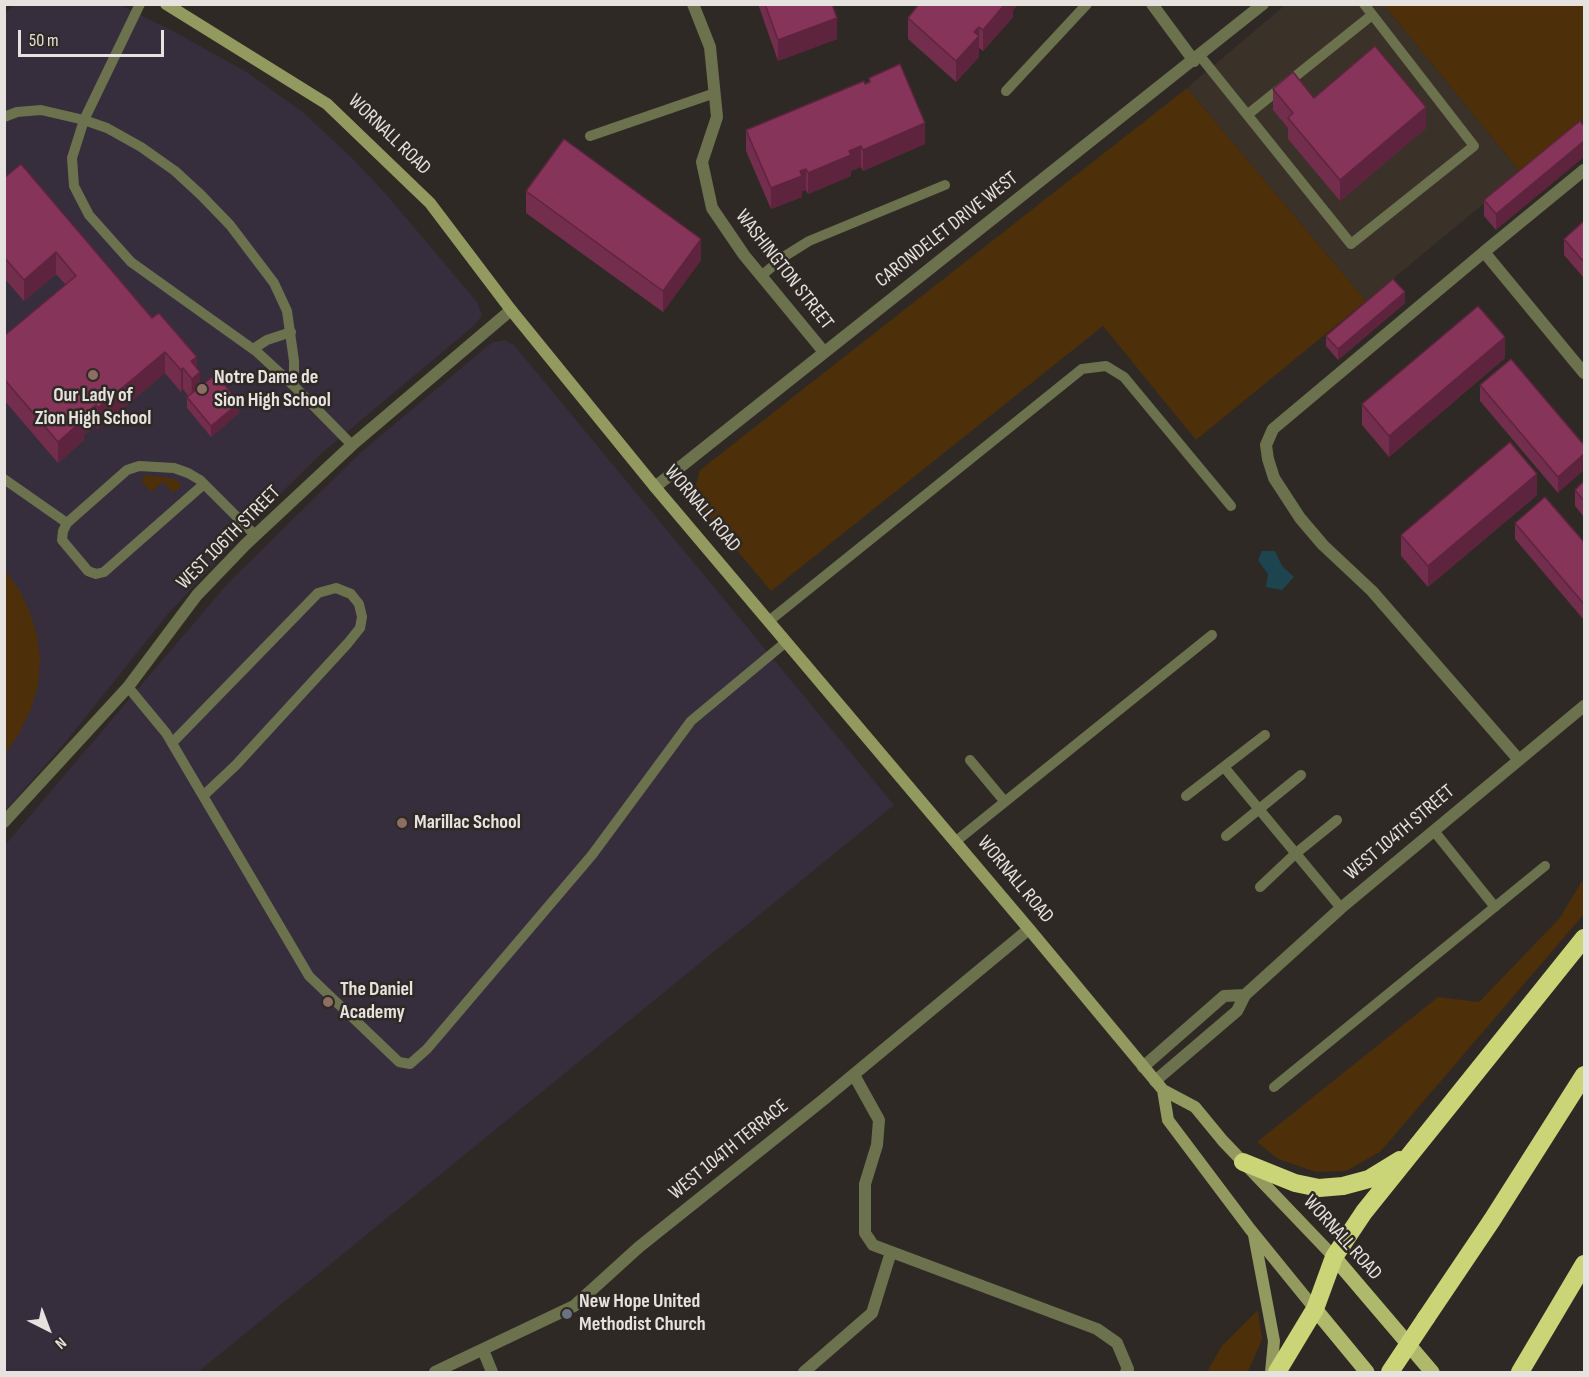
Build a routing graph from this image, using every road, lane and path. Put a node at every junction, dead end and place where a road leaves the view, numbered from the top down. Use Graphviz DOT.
graph roads {
  1 [pos="140,4"];
  2 [pos="166,4"];
  3 [pos="693,4"];
  4 [pos="1087,4"];
  5 [pos="1152,4"];
  6 [pos="1364,4"];
  7 [pos="1257,6"];
  8 [pos="1372,15"];
  9 [pos="1197,59"];
  10 [pos="1006,92"];
  11 [pos="715,93"];
  12 [pos="1247,115"];
  13 [pos="4,117"];
  14 [pos="84,120"];
  15 [pos="590,136"];
  16 [pos="1584,170"];
  17 [pos="945,185"];
  18 [pos="1484,252"];
  19 [pos="761,276"];
  20 [pos="511,310"];
  21 [pos="291,332"];
  22 [pos="253,349"];
  23 [pos="824,352"];
  24 [pos="1584,373"];
  25 [pos="294,386"];
  26 [pos="352,445"];
  27 [pos="4,479"];
  28 [pos="204,484"];
  29 [pos="655,487"];
  30 [pos="1231,506"];
  31 [pos="67,523"];
  32 [pos="255,535"];
  33 [pos="769,621"];
  34 [pos="1212,635"];
  35 [pos="786,642"];
  36 [pos="128,687"];
  37 [pos="1584,706"];
  38 [pos="1265,735"];
  39 [pos="172,743"];
  40 [pos="970,760"];
  41 [pos="1519,760"];
  42 [pos="1224,767"];
  43 [pos="1301,775"];
  44 [pos="203,796"];
  45 [pos="1186,796"];
  46 [pos="1005,802"];
  47 [pos="1259,810"];
  48 [pos="1337,820"];
  49 [pos="4,822"];
  50 [pos="1434,831"];
  51 [pos="1226,836"];
  52 [pos="955,842"];
  53 [pos="1295,854"];
  54 [pos="1545,866"];
  55 [pos="1260,886"];
  56 [pos="1341,908"];
  57 [pos="1495,908"];
  58 [pos="1029,928"];
  59 [pos="1584,938"];
  60 [pos="1245,995"];
  61 [pos="1143,1067"];
  62 [pos="854,1075"];
  63 [pos="1584,1076"];
  64 [pos="1159,1086"];
  65 [pos="1274,1087"];
  66 [pos="1410,1154"];
  67 [pos="1243,1162"];
  68 [pos="1254,1233"];
  69 [pos="891,1252"];
  70 [pos="1334,1257"];
  71 [pos="1584,1264"];
  72 [pos="1315,1309"];
  73 [pos="483,1350"];
  74 [pos="435,1372"];
  75 [pos="492,1372"];
  76 [pos="804,1372"];
  77 [pos="1126,1372"];
  78 [pos="1271,1372"];
  79 [pos="1277,1372"];
  80 [pos="1367,1372"];
  81 [pos="1390,1372"];
  82 [pos="1432,1372"];
  83 [pos="1520,1372"];
  1 -- 14 [label="lane"];
  2 -- 20 [label="main road, WORNALL ROAD"];
  3 -- 11 [label="street, WASHINGTON STREET"];
  4 -- 10 [label="lane"];
  5 -- 9 [label="street"];
  6 -- 8 [label="lane"];
  7 -- 9 [label="street, CARONDELET DRIVE WEST"];
  8 -- 12 [label="lane"];
  8 -- 12 [label="lane"];
  9 -- 12 [label="lane"];
  9 -- 23 [label="street, CARONDELET DRIVE WEST"];
  11 -- 15 [label="lane"];
  11 -- 19 [label="street, WASHINGTON STREET"];
  13 -- 14 [label="lane"];
  14 -- 21 [label="lane"];
  14 -- 22 [label="lane"];
  16 -- 18 [label="street"];
  17 -- 19 [label="lane"];
  18 -- 24 [label="street"];
  18 -- 41 [label="street"];
  19 -- 23 [label="street, WASHINGTON STREET"];
  20 -- 26 [label="street, WEST 106TH STREET"];
  20 -- 29 [label="main road, WORNALL ROAD"];
  21 -- 22 [label="lane"];
  21 -- 25 [label="lane"];
  22 -- 25 [label="lane"];
  23 -- 29 [label="street, CARONDELET DRIVE WEST"];
  25 -- 26 [label="lane"];
  26 -- 32 [label="street, WEST 106TH STREET"];
  27 -- 31 [label="lane"];
  28 -- 31 [label="lane"];
  28 -- 31 [label="lane"];
  28 -- 32 [label="lane"];
  29 -- 33 [label="main road, WORNALL ROAD"];
  30 -- 33 [label="lane"];
  32 -- 36 [label="street, WEST 106TH STREET"];
  33 -- 35 [label="main road, WORNALL ROAD"];
  34 -- 46 [label="lane"];
  35 -- 44 [label="lane"];
  35 -- 52 [label="main road, WORNALL ROAD"];
  36 -- 39 [label="lane"];
  36 -- 49 [label="street, WEST 106TH STREET"];
  37 -- 41 [label="street, WEST 104TH STREET"];
  38 -- 42 [label="lane"];
  39 -- 44 [label="lane"];
  39 -- 44 [label="lane"];
  40 -- 46 [label="lane"];
  41 -- 50 [label="street, WEST 104TH STREET"];
  42 -- 45 [label="lane"];
  42 -- 47 [label="lane"];
  43 -- 47 [label="lane"];
  46 -- 52 [label="lane"];
  47 -- 51 [label="lane"];
  47 -- 53 [label="lane"];
  48 -- 53 [label="lane"];
  50 -- 56 [label="street, WEST 104TH STREET"];
  50 -- 57 [label="lane"];
  52 -- 58 [label="main road, WORNALL ROAD"];
  53 -- 55 [label="lane"];
  53 -- 56 [label="lane"];
  54 -- 57 [label="lane"];
  56 -- 60 [label="street, WEST 104TH STREET"];
  57 -- 65 [label="lane"];
  58 -- 61 [label="main road, WORNALL ROAD"];
  58 -- 62 [label="street, WEST 104TH TERRACE"];
  59 -- 66 [label="highway"];
  60 -- 61 [label="street, WEST 104TH STREET"];
  60 -- 64 [label="street, WEST 104TH STREET"];
  61 -- 64 [label="main road, WORNALL ROAD"];
  62 -- 69 [label="street"];
  62 -- 73 [label="street, WEST 104TH TERRACE"];
  63 -- 81 [label="highway, bridge"];
  64 -- 67 [label="main road, WORNALL ROAD"];
  64 -- 68 [label="main road, WORNALL ROAD"];
  66 -- 67 [label="highway"];
  66 -- 70 [label="highway"];
  67 -- 70 [label="main road, WORNALL ROAD"];
  68 -- 72 [label="main road, WORNALL ROAD"];
  68 -- 78 [label="main road"];
  69 -- 76 [label="street"];
  69 -- 77 [label="street"];
  70 -- 72 [label="highway"];
  70 -- 82 [label="main road, WORNALL ROAD"];
  71 -- 83 [label="highway"];
  72 -- 79 [label="highway"];
  72 -- 80 [label="main road, WORNALL ROAD"];
  73 -- 74 [label="street, WEST 104TH TERRACE"];
  73 -- 75 [label="street"];
}
